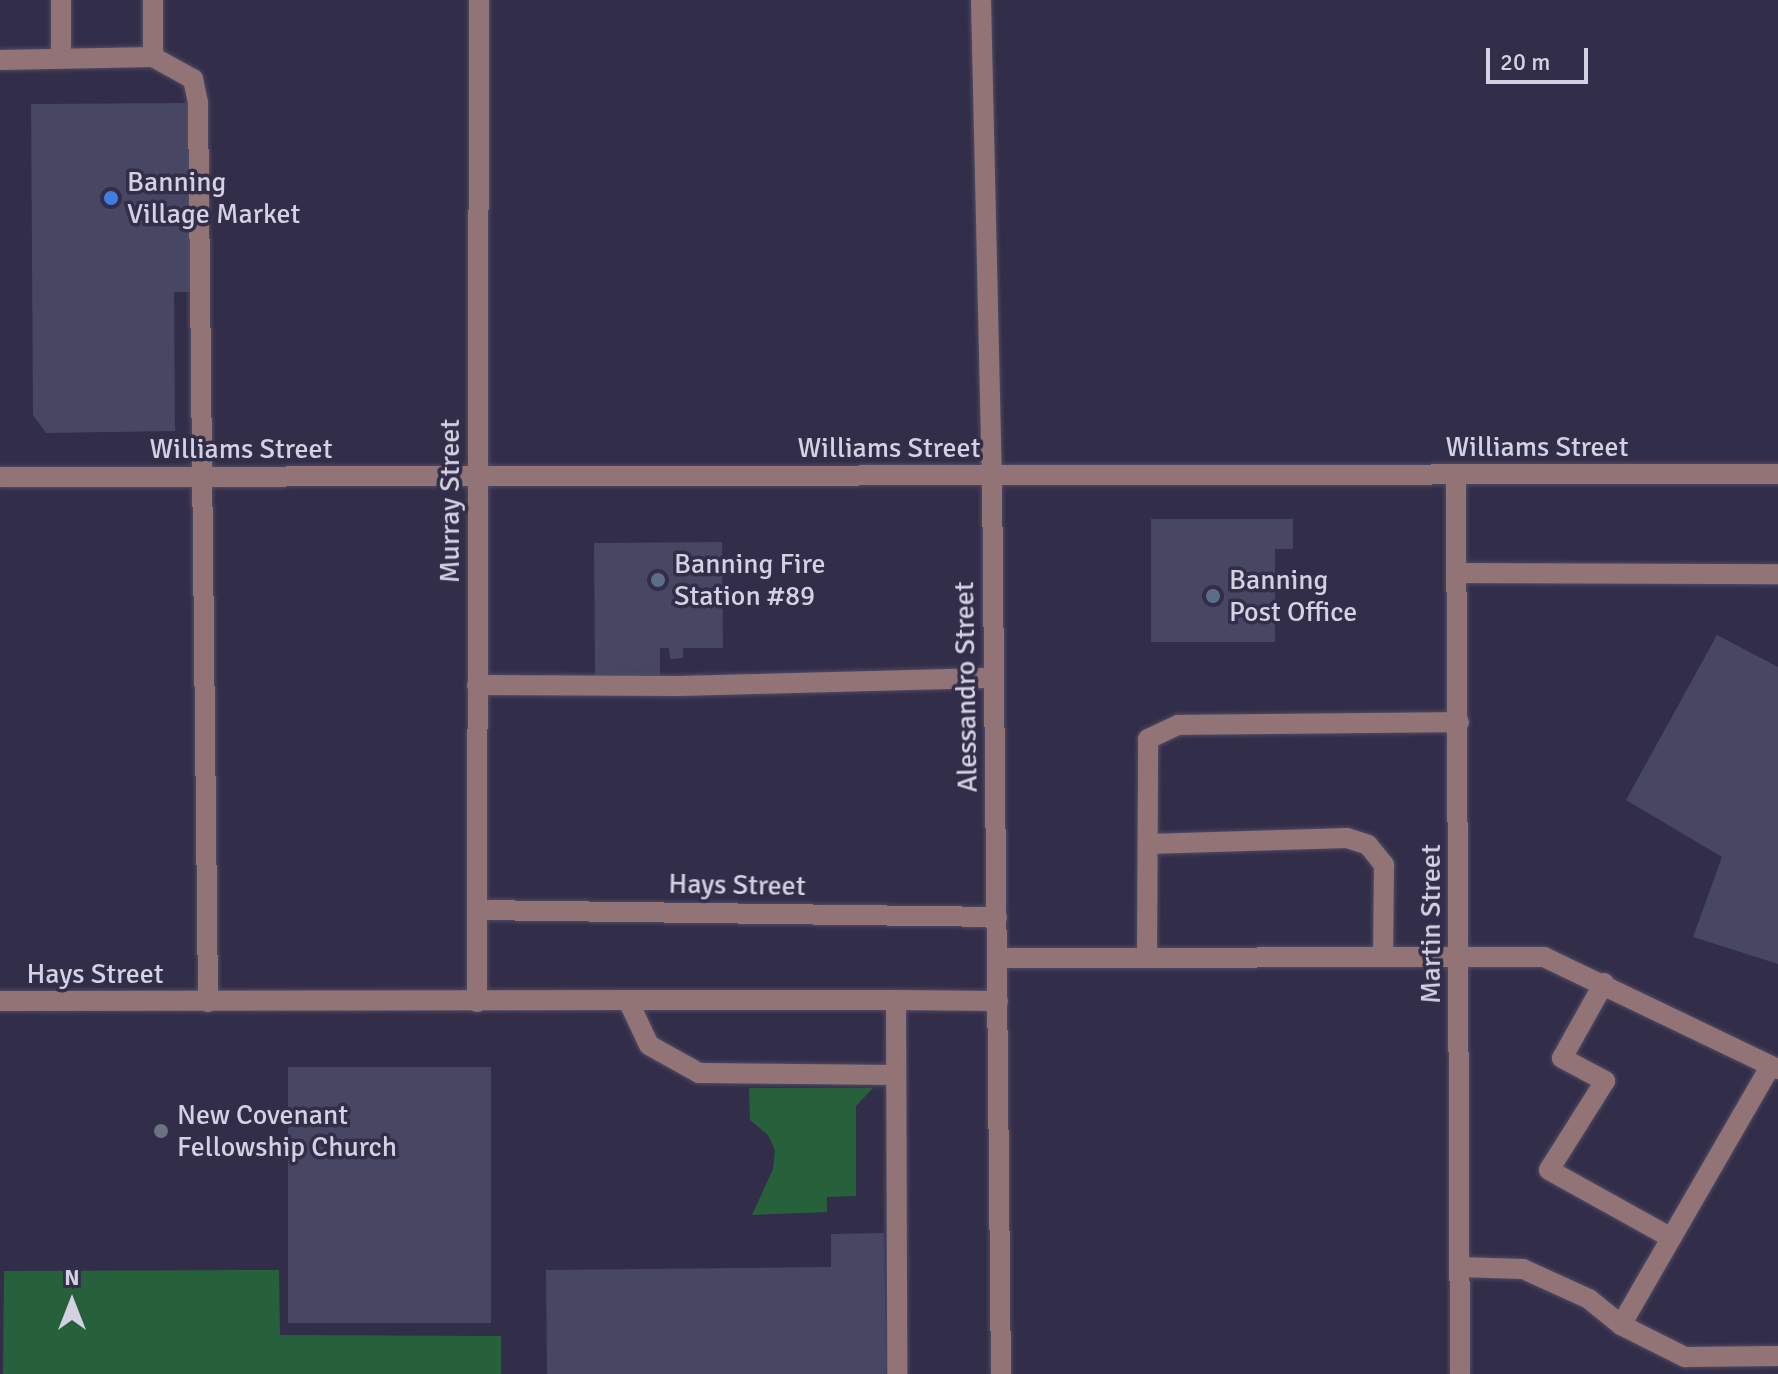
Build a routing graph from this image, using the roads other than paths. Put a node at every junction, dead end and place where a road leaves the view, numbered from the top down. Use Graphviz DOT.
graph roads {
  1 [pos="61,0"];
  2 [pos="153,0"];
  3 [pos="479,0"];
  4 [pos="981,0"];
  5 [pos="153,57"];
  6 [pos="61,58"];
  7 [pos="0,60"];
  8 [pos="1778,474"];
  9 [pos="992,475"];
  10 [pos="1456,475"];
  11 [pos="478,476"];
  12 [pos="0,477"];
  13 [pos="200,477"];
  14 [pos="1457,573"];
  15 [pos="1778,574"];
  16 [pos="994,678"];
  17 [pos="477,685"];
  18 [pos="1459,722"];
  19 [pos="1148,844"];
  20 [pos="477,910"];
  21 [pos="997,917"];
  22 [pos="1459,956"];
  23 [pos="1383,957"];
  24 [pos="999,958"];
  25 [pos="1147,958"];
  26 [pos="1604,983"];
  27 [pos="635,1000"];
  28 [pos="896,1000"];
  29 [pos="0,1001"];
  30 [pos="998,1001"];
  31 [pos="208,1002"];
  32 [pos="477,1002"];
  33 [pos="1773,1069"];
  34 [pos="896,1075"];
  35 [pos="1670,1237"];
  36 [pos="1459,1267"];
  37 [pos="1621,1325"];
  38 [pos="1778,1356"];
  39 [pos="897,1374"];
  40 [pos="1001,1374"];
  41 [pos="1460,1374"];
  1 -- 6 [label="street"];
  2 -- 5 [label="street"];
  3 -- 11 [label="street, Murray Street"];
  4 -- 9 [label="street, Alessandro Street"];
  5 -- 6 [label="street"];
  5 -- 13 [label="street"];
  6 -- 7 [label="street"];
  8 -- 10 [label="street, Williams Street"];
  9 -- 10 [label="street, Williams Street"];
  9 -- 11 [label="street, Williams Street"];
  9 -- 16 [label="street, Alessandro Street"];
  10 -- 14 [label="street, Martin Street"];
  11 -- 13 [label="street, Williams Street"];
  11 -- 17 [label="street, Murray Street"];
  12 -- 13 [label="street, Williams Street"];
  13 -- 31 [label="street"];
  14 -- 15 [label="street"];
  14 -- 18 [label="street, Martin Street"];
  16 -- 17 [label="street"];
  16 -- 21 [label="street, Alessandro Street"];
  17 -- 20 [label="street, Murray Street"];
  18 -- 19 [label="street"];
  18 -- 22 [label="street, Martin Street"];
  19 -- 23 [label="street"];
  19 -- 25 [label="street"];
  20 -- 21 [label="street, Hays Street"];
  20 -- 32 [label="street, Murray Street"];
  21 -- 24 [label="street, Alessandro Street"];
  22 -- 23 [label="street"];
  22 -- 26 [label="street"];
  22 -- 36 [label="street, Martin Street"];
  23 -- 25 [label="street"];
  24 -- 25 [label="street"];
  24 -- 30 [label="street, Alessandro Street"];
  26 -- 33 [label="street"];
  26 -- 35 [label="street"];
  27 -- 28 [label="street, Hays Street"];
  27 -- 32 [label="street, Hays Street"];
  27 -- 34 [label="street"];
  28 -- 30 [label="street, Hays Street"];
  28 -- 34 [label="street"];
  29 -- 31 [label="street, Hays Street"];
  30 -- 40 [label="street, Alessandro Street"];
  31 -- 32 [label="street, Hays Street"];
  33 -- 35 [label="street"];
  34 -- 39 [label="street"];
  35 -- 37 [label="street"];
  36 -- 37 [label="street"];
  36 -- 41 [label="street, Martin Street"];
  37 -- 38 [label="street"];
}
